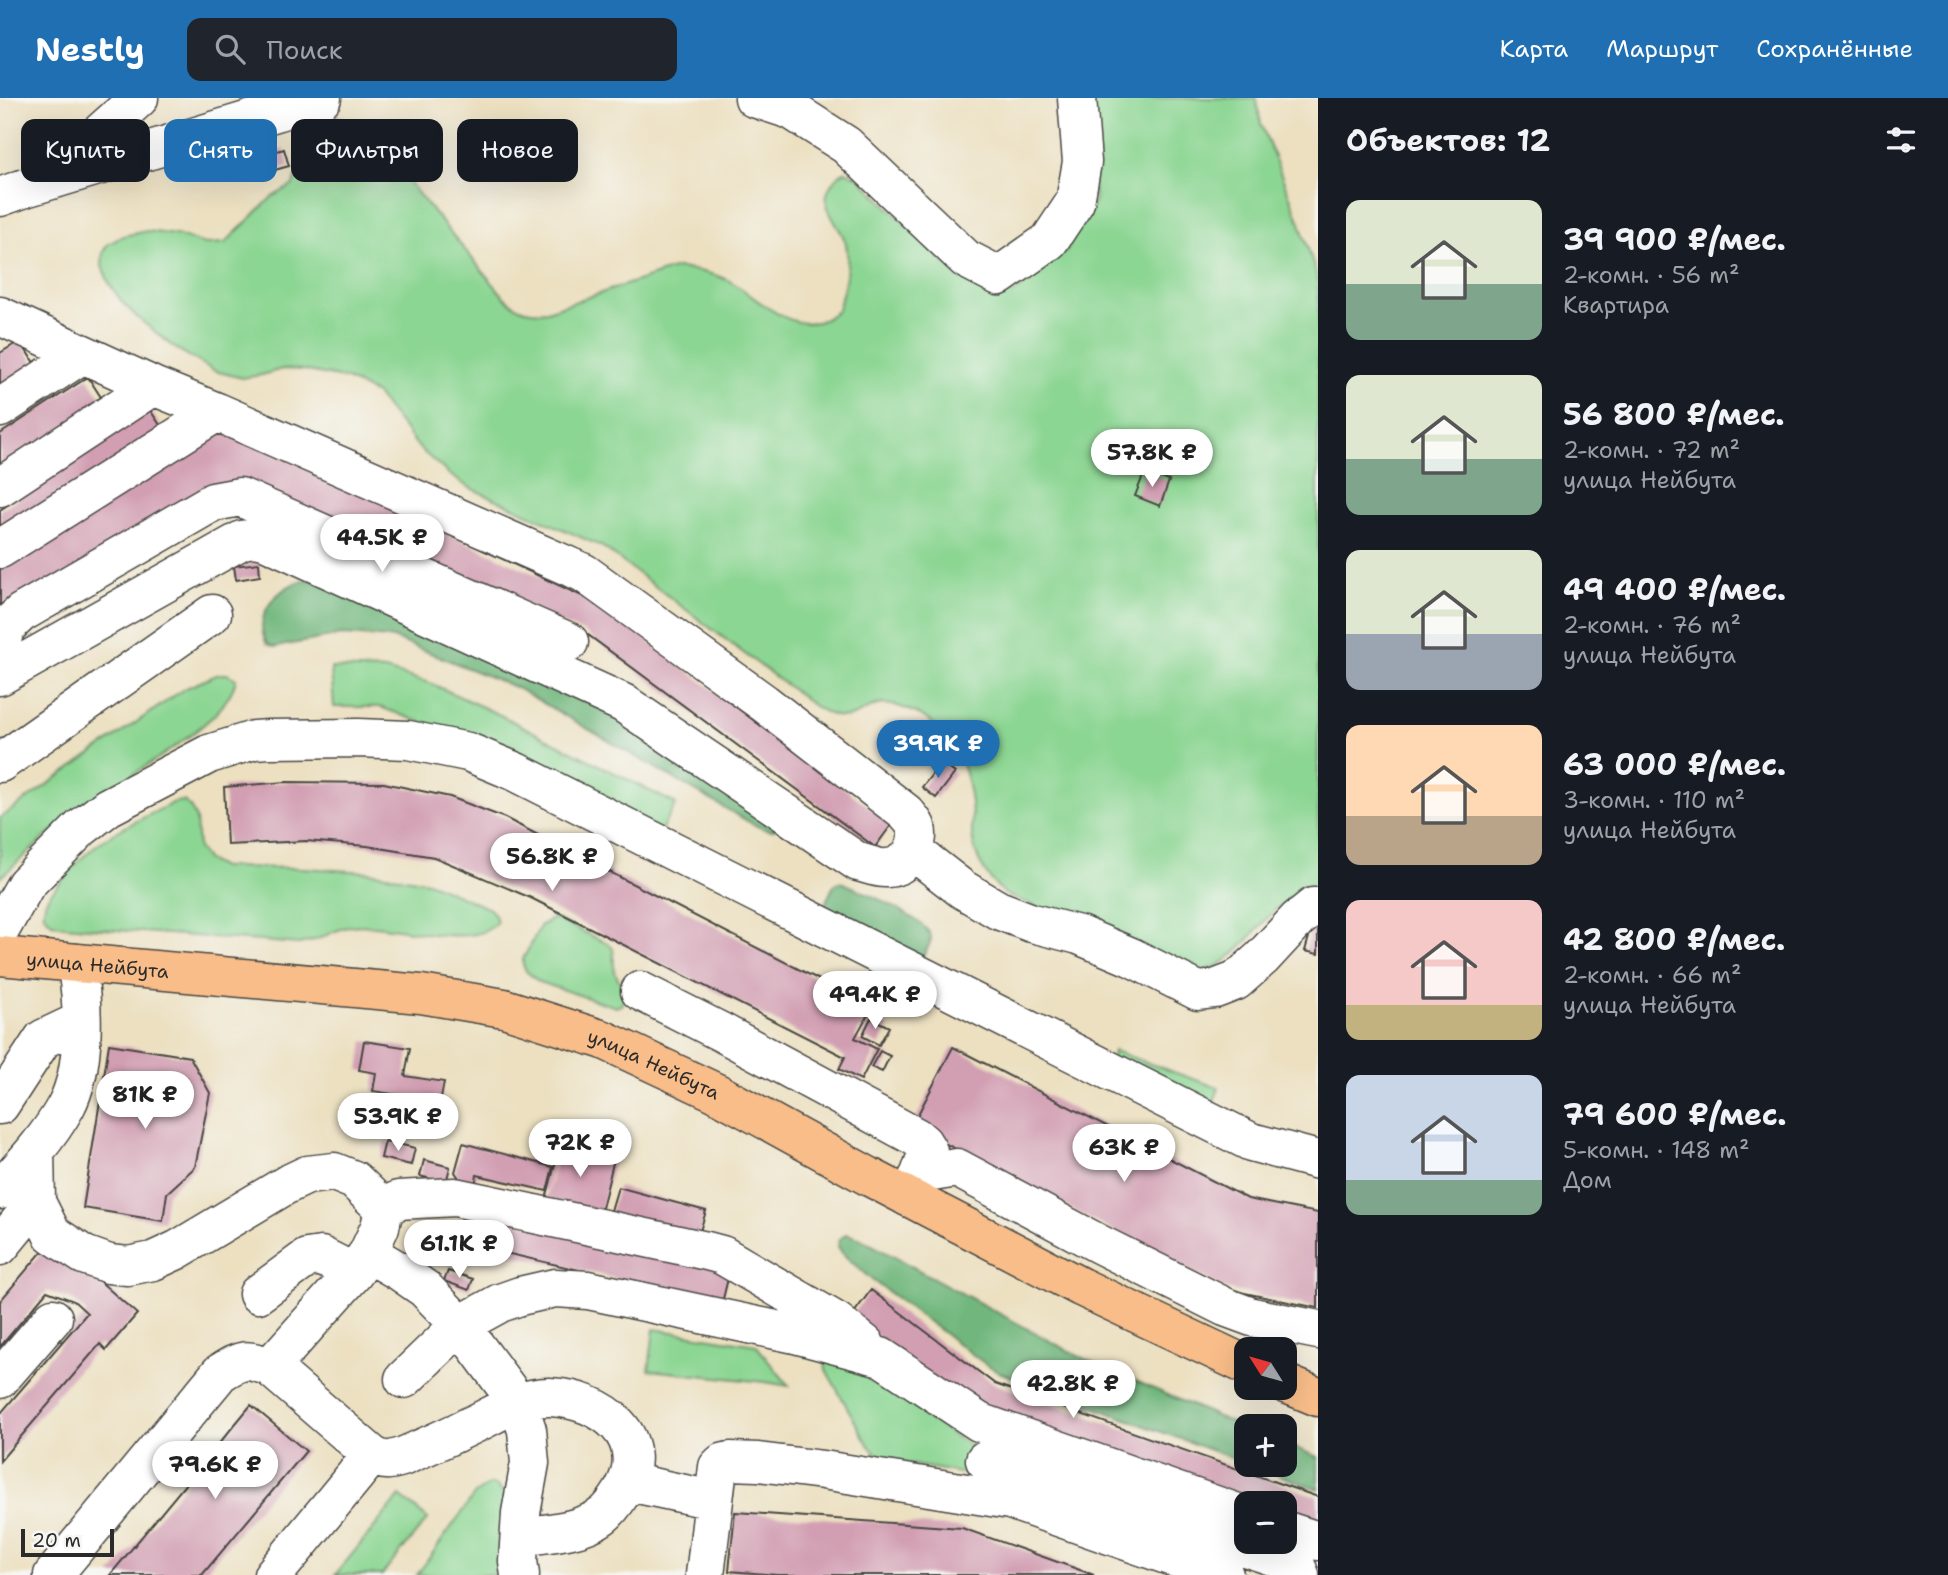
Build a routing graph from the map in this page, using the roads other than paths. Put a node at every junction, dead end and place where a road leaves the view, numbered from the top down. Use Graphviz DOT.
graph roads {
  1 [pos="139,98"];
  2 [pos="322,98"];
  3 [pos="754,98"];
  4 [pos="1077,98"];
  5 [pos="12,192"];
  6 [pos="6,325"];
  7 [pos="81,355"];
  8 [pos="153,386"];
  9 [pos="0,408"];
  10 [pos="217,412"];
  11 [pos="0,487"];
  12 [pos="0,550"];
  13 [pos="212,614"];
  14 [pos="569,642"];
  15 [pos="0,649"];
  16 [pos="0,676"];
  17 [pos="0,762"];
  18 [pos="912,855"];
  19 [pos="1318,907"];
  20 [pos="0,930"];
  21 [pos="0,956"];
  22 [pos="76,963"];
  23 [pos="640,991"];
  24 [pos="80,1021"];
  25 [pos="0,1105"];
  26 [pos="35,1152"];
  27 [pos="1318,1160"];
  28 [pos="914,1186"];
  29 [pos="0,1190"];
  30 [pos="36,1202"];
  31 [pos="384,1209"];
  32 [pos="0,1247"];
  33 [pos="361,1263"];
  34 [pos="258,1294"];
  35 [pos="53,1318"];
  36 [pos="460,1325"];
  37 [pos="1318,1330"];
  38 [pos="881,1357"];
  39 [pos="1234,1359"];
  40 [pos="271,1367"];
  41 [pos="0,1379"];
  42 [pos="404,1379"];
  43 [pos="1297,1387"];
  44 [pos="1318,1396"];
  45 [pos="517,1403"];
  46 [pos="372,1455"];
  47 [pos="985,1460"];
  48 [pos="628,1482"];
  49 [pos="715,1483"];
  50 [pos="1234,1512"];
  51 [pos="1297,1534"];
  52 [pos="520,1537"];
  53 [pos="1318,1541"];
  54 [pos="53,1575"];
  55 [pos="273,1575"];
  56 [pos="520,1575"];
  57 [pos="705,1575"];
  58 [pos="1224,1575"];
  59 [pos="1300,1575"];
  1 -- 5 [label="street"];
  2 -- 5 [label="street"];
  3 -- 4 [label="street"];
  6 -- 7 [label="street"];
  7 -- 8 [label="street"];
  7 -- 9 [label="street"];
  8 -- 10 [label="street"];
  8 -- 11 [label="street"];
  10 -- 12 [label="street"];
  10 -- 18 [label="street"];
  13 -- 17 [label="street"];
  14 -- 15 [label="street"];
  16 -- 18 [label="street"];
  18 -- 19 [label="street"];
  20 -- 27 [label="street"];
  21 -- 22 [label="main road, улица Нейбута"];
  22 -- 24 [label="street"];
  22 -- 28 [label="main road, улица Нейбута"];
  23 -- 28 [label="street"];
  24 -- 25 [label="street"];
  24 -- 26 [label="street"];
  26 -- 29 [label="street"];
  26 -- 30 [label="street"];
  28 -- 37 [label="street"];
  28 -- 39 [label="main road, улица Нейбута"];
  30 -- 31 [label="street"];
  30 -- 32 [label="street"];
  31 -- 33 [label="street"];
  31 -- 38 [label="street"];
  33 -- 34 [label="street"];
  33 -- 36 [label="street"];
  33 -- 40 [label="street"];
  35 -- 41 [label="street"];
  36 -- 38 [label="street"];
  36 -- 42 [label="street"];
  36 -- 45 [label="street"];
  38 -- 50 [label="street"];
  40 -- 46 [label="street"];
  40 -- 54 [label="street"];
  43 -- 44 [label="main road"];
  45 -- 46 [label="street"];
  45 -- 48 [label="street"];
  45 -- 52 [label="street"];
  46 -- 55 [label="street"];
  47 -- 59 [label="street"];
  48 -- 49 [label="street"];
  48 -- 52 [label="street"];
  49 -- 57 [label="street"];
  49 -- 58 [label="street"];
  51 -- 53 [label="street"];
  52 -- 56 [label="street"];
}
